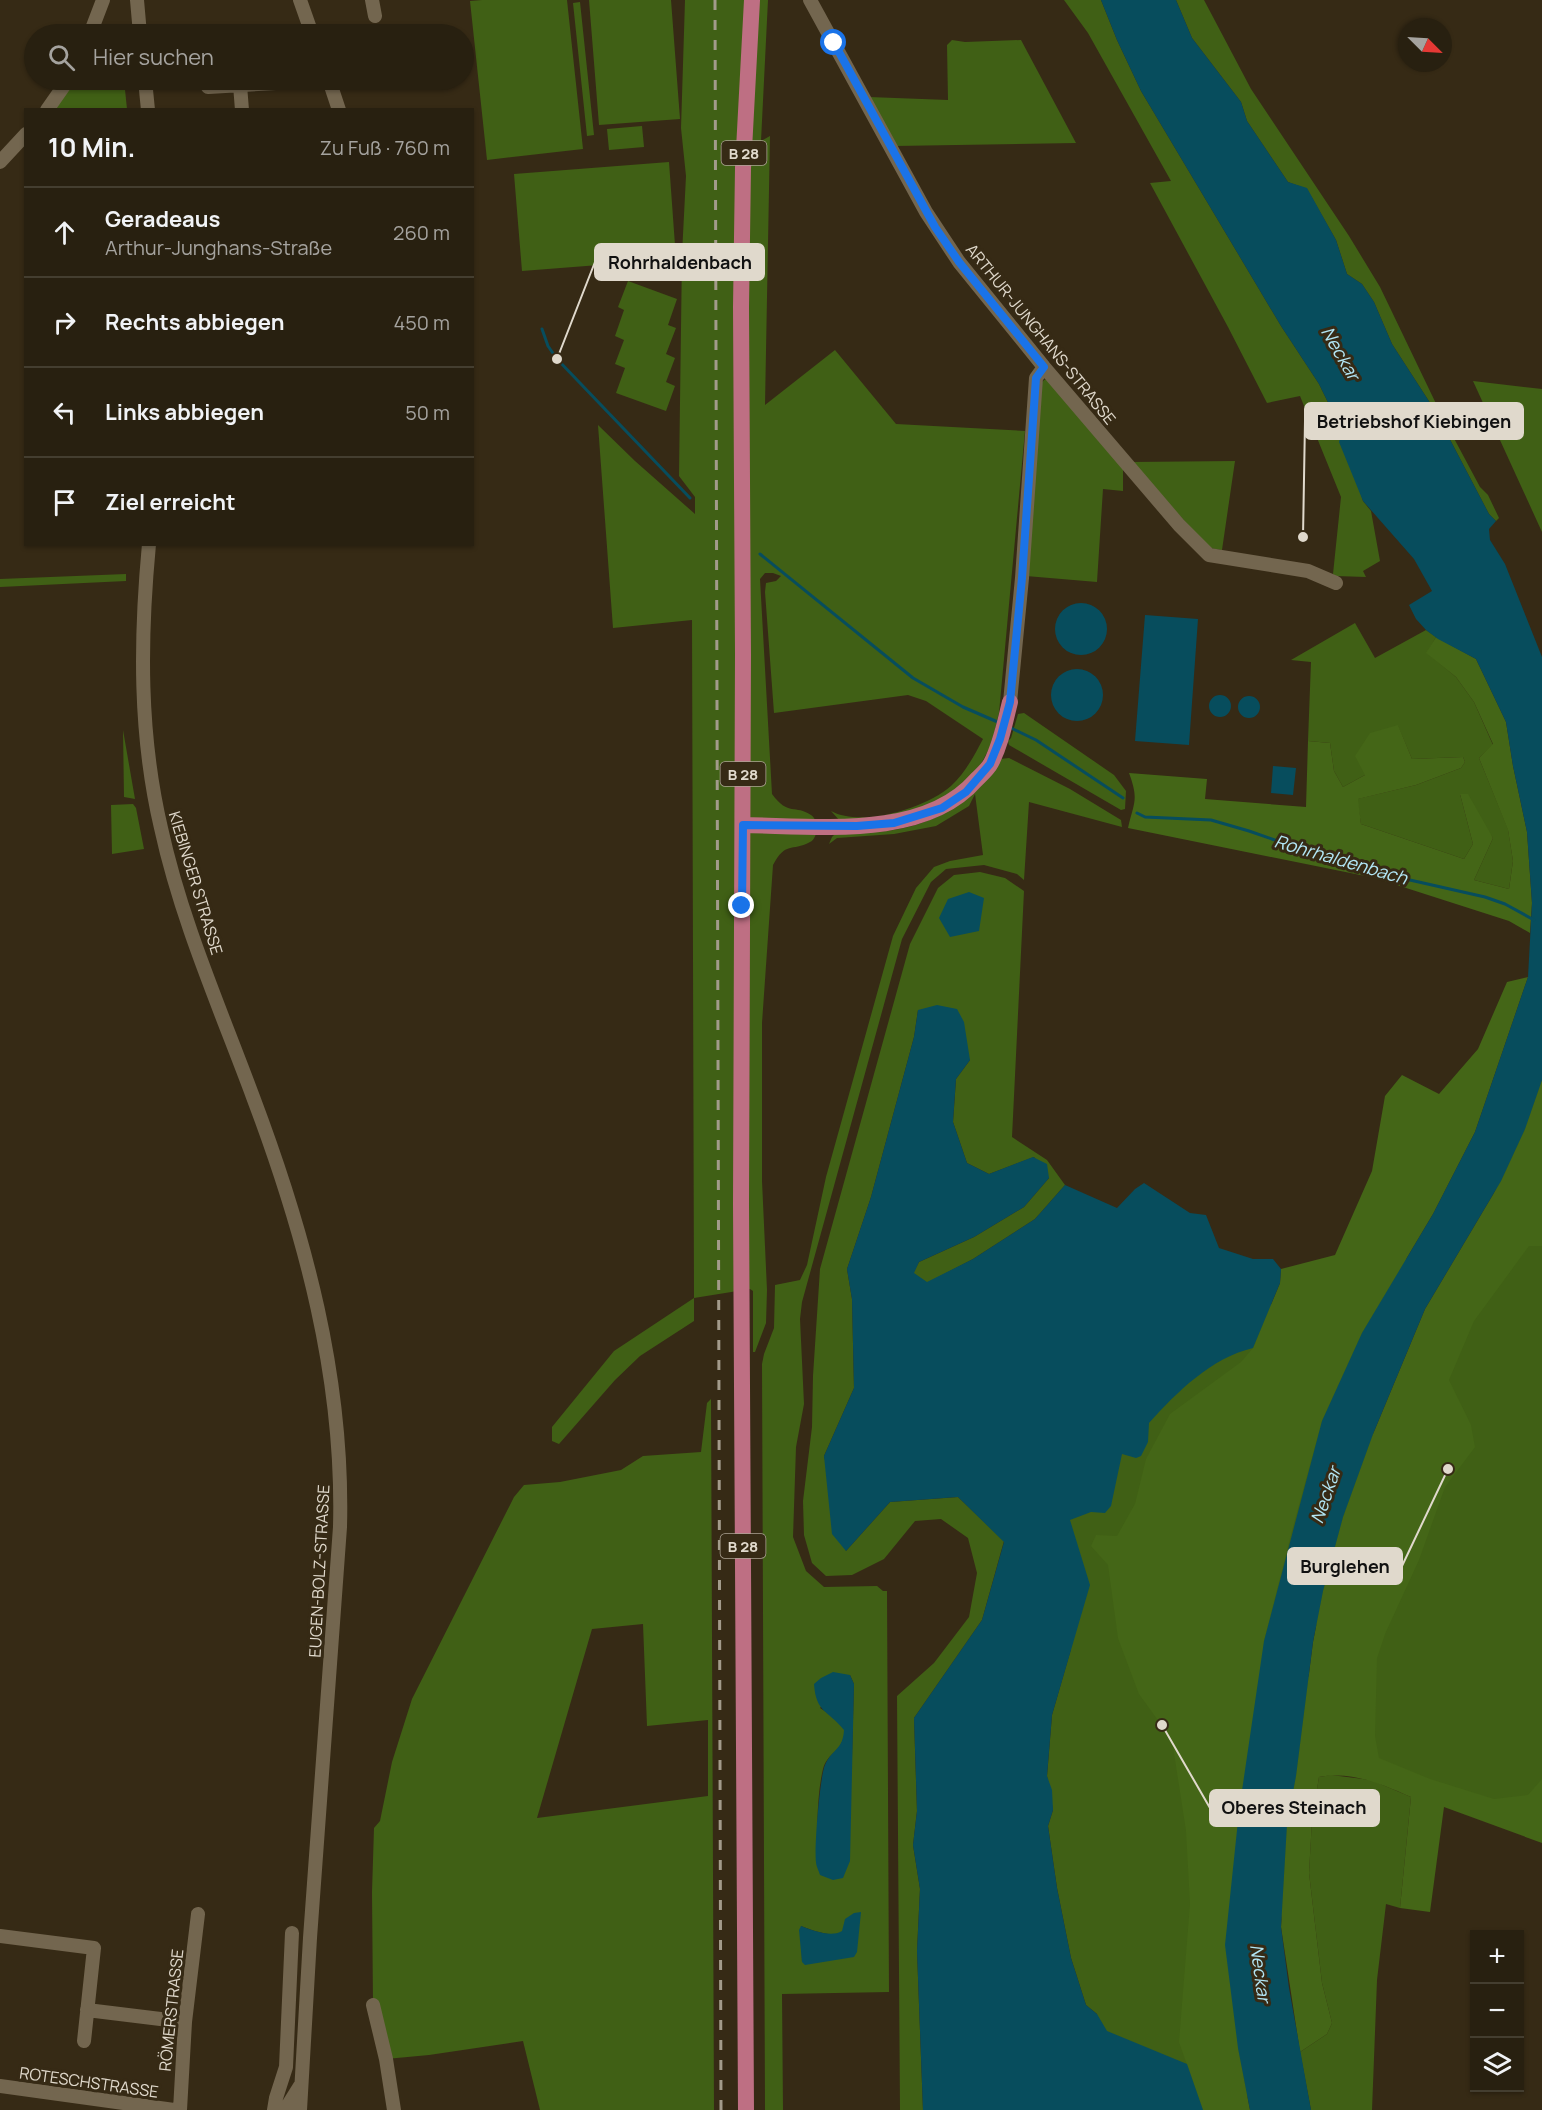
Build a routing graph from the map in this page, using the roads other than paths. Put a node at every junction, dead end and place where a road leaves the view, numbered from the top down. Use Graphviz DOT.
graph roads {
  1 [pos="103,0"];
  2 [pos="137,0"];
  3 [pos="300,0"];
  4 [pos="372,0"];
  5 [pos="752,0"];
  6 [pos="810,0"];
  7 [pos="375,16"];
  8 [pos="94,24"];
  9 [pos="139,24"];
  10 [pos="308,24"];
  11 [pos="61,90"];
  12 [pos="146,90"];
  13 [pos="240,90"];
  14 [pos="332,90"];
  15 [pos="48,108"];
  16 [pos="148,108"];
  17 [pos="242,108"];
  18 [pos="338,108"];
  19 [pos="24,136"];
  20 [pos="0,162"];
  21 [pos="1044,367"];
  22 [pos="149,546"];
  23 [pos="1336,583"];
  24 [pos="1009,707"];
  25 [pos="743,825"];
  26 [pos="234,1047"];
  27 [pos="198,1914"];
  28 [pos="292,1933"];
  29 [pos="0,1936"];
  30 [pos="373,2005"];
  31 [pos="87,2010"];
  32 [pos="185,2022"];
  33 [pos="84,2041"];
  34 [pos="301,2085"];
  35 [pos="0,2086"];
  36 [pos="80,2104"];
  37 [pos="174,2110"];
  38 [pos="180,2110"];
  39 [pos="274,2110"];
  40 [pos="285,2110"];
  41 [pos="300,2110"];
  42 [pos="394,2110"];
  43 [pos="746,2110"];
  1 -- 8 [label="street"];
  2 -- 9 [label="street"];
  3 -- 10 [label="street"];
  4 -- 7 [label="street"];
  5 -- 25 [label="main road, B 28"];
  6 -- 21 [label="street, ARTHUR-JUNGHANS-STRASSE"];
  11 -- 15 [label="street"];
  12 -- 16 [label="street"];
  13 -- 17 [label="street"];
  14 -- 18 [label="street"];
  19 -- 20 [label="street"];
  21 -- 23 [label="street, ARTHUR-JUNGHANS-STRASSE"];
  21 -- 24 [label="street"];
  22 -- 26 [label="street, KIEBINGER STRASSE"];
  24 -- 25 [label="main road"];
  25 -- 43 [label="main road, B 28"];
  26 -- 34 [label="street, EUGEN-BOLZ-STRASSE"];
  27 -- 32 [label="street, RÖMERSTRASSE"];
  28 -- 39 [label="street"];
  29 -- 31 [label="street"];
  30 -- 42 [label="street"];
  31 -- 32 [label="street"];
  31 -- 33 [label="street"];
  32 -- 38 [label="street, RÖMERSTRASSE"];
  34 -- 40 [label="street"];
  34 -- 41 [label="street, EUGEN-BOLZ-STRASSE"];
  35 -- 36 [label="street, ROTESCHSTRASSE"];
  36 -- 37 [label="street, ROTESCHSTRASSE"];
}
